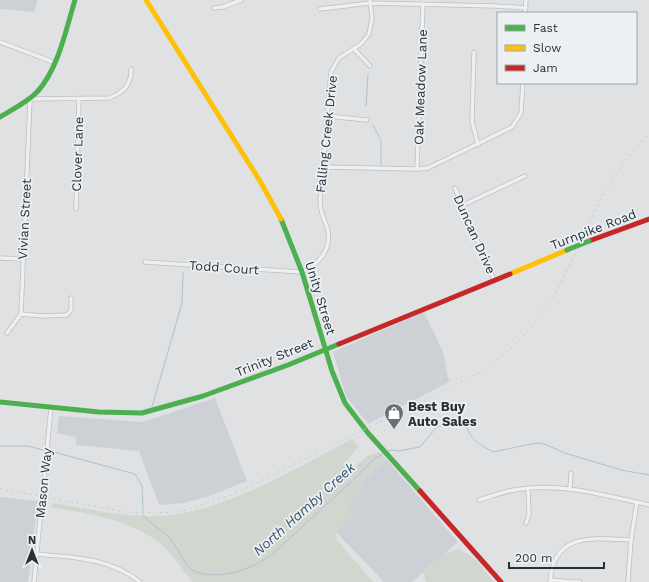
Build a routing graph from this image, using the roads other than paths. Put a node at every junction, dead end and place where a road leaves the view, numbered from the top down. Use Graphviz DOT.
graph roads {
  1 [pos="75,0"];
  2 [pos="146,0"];
  3 [pos="241,0"];
  4 [pos="526,0"];
  5 [pos="370,2"];
  6 [pos="423,4"];
  7 [pos="214,8"];
  8 [pos="526,8"];
  9 [pos="320,9"];
  10 [pos="526,12"];
  11 [pos="0,42"];
  12 [pos="354,49"];
  13 [pos="474,52"];
  14 [pos="53,62"];
  15 [pos="370,66"];
  16 [pos="131,69"];
  17 [pos="523,84"];
  18 [pos="79,99"];
  19 [pos="30,100"];
  20 [pos="327,116"];
  21 [pos="0,117"];
  22 [pos="367,120"];
  23 [pos="478,144"];
  24 [pos="323,167"];
  25 [pos="417,169"];
  26 [pos="524,176"];
  27 [pos="454,188"];
  28 [pos="463,205"];
  29 [pos="76,209"];
  30 [pos="649,219"];
  31 [pos="0,258"];
  32 [pos="22,259"];
  33 [pos="544,260"];
  34 [pos="145,262"];
  35 [pos="302,272"];
  36 [pos="494,280"];
  37 [pos="72,298"];
  38 [pos="21,314"];
  39 [pos="7,333"];
  40 [pos="325,349"];
  41 [pos="0,402"];
  42 [pos="51,408"];
  43 [pos="571,472"];
  44 [pos="528,488"];
  45 [pos="570,489"];
  46 [pos="479,500"];
  47 [pos="636,502"];
  48 [pos="649,505"];
  49 [pos="526,524"];
  50 [pos="631,540"];
  51 [pos="36,554"];
  52 [pos="550,581"];
  53 [pos="34,582"];
  54 [pos="140,582"];
  55 [pos="501,582"];
  56 [pos="575,582"];
  57 [pos="580,582"];
  58 [pos="628,582"];
  1 -- 14 [label="street"];
  2 -- 35 [label="street, Unity Street"];
  3 -- 7 [label="street"];
  4 -- 8 [label="street"];
  5 -- 6 [label="street"];
  5 -- 9 [label="street"];
  5 -- 12 [label="street, Falling Creek Drive"];
  6 -- 8 [label="street"];
  6 -- 25 [label="street, Oak Meadow Lane"];
  8 -- 10 [label="street"];
  11 -- 14 [label="street"];
  12 -- 15 [label="street"];
  12 -- 20 [label="street, Falling Creek Drive"];
  13 -- 23 [label="street"];
  14 -- 19 [label="street"];
  16 -- 18 [label="street"];
  17 -- 23 [label="street"];
  18 -- 19 [label="street"];
  18 -- 29 [label="street, Clover Lane"];
  19 -- 21 [label="street"];
  19 -- 32 [label="street, Vivian Street"];
  20 -- 22 [label="street"];
  20 -- 24 [label="street, Falling Creek Drive"];
  23 -- 25 [label="street"];
  24 -- 25 [label="street"];
  24 -- 35 [label="street, Falling Creek Drive"];
  26 -- 28 [label="street"];
  27 -- 28 [label="street, Duncan Drive"];
  28 -- 36 [label="street, Duncan Drive"];
  30 -- 33 [label="street, Turnpike Road, bridge"];
  31 -- 32 [label="street"];
  32 -- 38 [label="street, Vivian Street"];
  33 -- 36 [label="street, Trinity Street"];
  34 -- 35 [label="street, Todd Court"];
  35 -- 40 [label="street, Unity Street"];
  36 -- 40 [label="street, Trinity Street"];
  37 -- 38 [label="street"];
  38 -- 39 [label="street"];
  40 -- 42 [label="street, Trinity Street"];
  40 -- 55 [label="street, Unity Street"];
  41 -- 42 [label="street, Trinity Street"];
  42 -- 51 [label="street, Mason Way"];
  43 -- 45 [label="street"];
  44 -- 45 [label="street"];
  44 -- 46 [label="street"];
  44 -- 49 [label="street"];
  45 -- 47 [label="street"];
  47 -- 48 [label="street"];
  47 -- 50 [label="street"];
  50 -- 52 [label="street"];
  50 -- 58 [label="street"];
  51 -- 53 [label="street, Mason Way"];
  51 -- 54 [label="street"];
  52 -- 56 [label="street"];
  56 -- 57 [label="street"];
}
